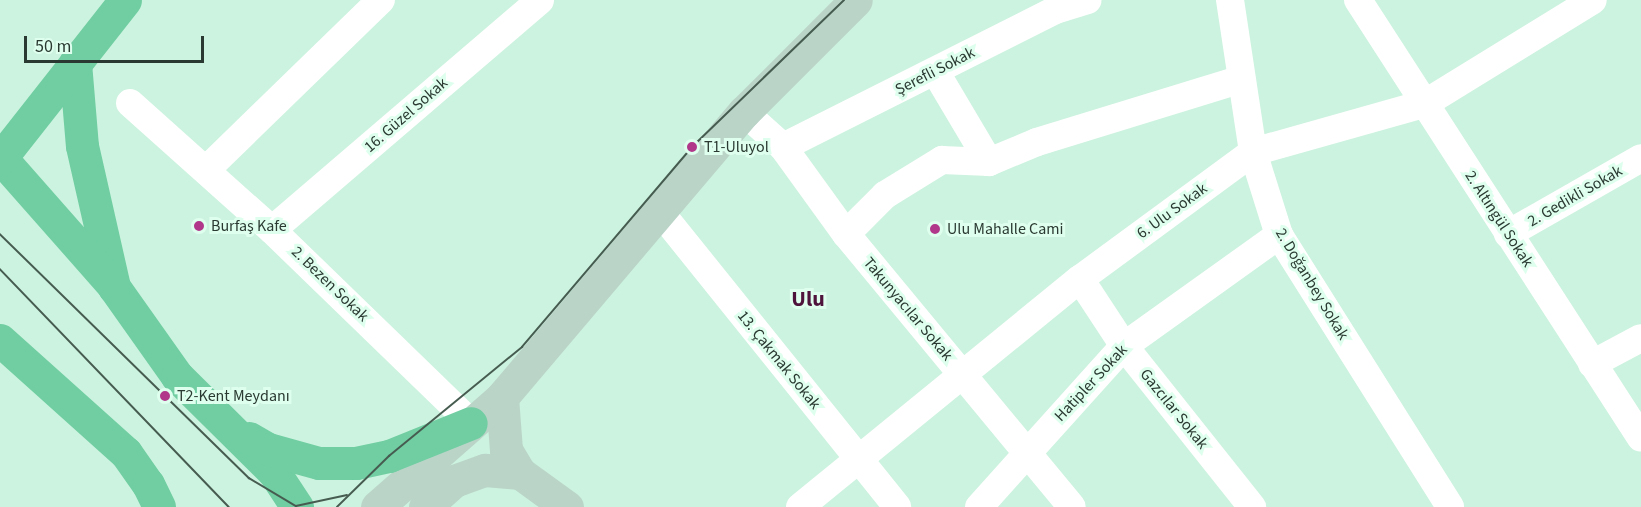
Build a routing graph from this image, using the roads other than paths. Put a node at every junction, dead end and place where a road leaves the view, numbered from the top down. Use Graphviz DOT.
graph roads {
  1 [pos="124,0"];
  2 [pos="381,0"];
  3 [pos="540,0"];
  4 [pos="856,0"];
  5 [pos="1088,0"];
  6 [pos="1230,0"];
  7 [pos="1358,0"];
  8 [pos="1593,0"];
  9 [pos="75,63"];
  10 [pos="935,71"];
  11 [pos="1242,79"];
  12 [pos="130,103"];
  13 [pos="1424,104"];
  14 [pos="744,112"];
  15 [pos="783,147"];
  16 [pos="1253,152"];
  17 [pos="0,158"];
  18 [pos="1641,158"];
  19 [pos="989,162"];
  20 [pos="206,170"];
  21 [pos="661,213"];
  22 [pos="272,230"];
  23 [pos="846,234"];
  24 [pos="1509,234"];
  25 [pos="1279,235"];
  26 [pos="1080,279"];
  27 [pos="114,287"];
  28 [pos="1641,338"];
  29 [pos="0,340"];
  30 [pos="1124,346"];
  31 [pos="1592,364"];
  32 [pos="0,370"];
  33 [pos="964,376"];
  34 [pos="58,392"];
  35 [pos="502,397"];
  36 [pos="471,423"];
  37 [pos="232,427"];
  38 [pos="1641,438"];
  39 [pos="1026,453"];
  40 [pos="859,461"];
  41 [pos="520,473"];
  42 [pos="159,507"];
  43 [pos="297,507"];
  44 [pos="378,507"];
  45 [pos="425,507"];
  46 [pos="567,507"];
  47 [pos="800,507"];
  48 [pos="897,507"];
  49 [pos="978,507"];
  50 [pos="1072,507"];
  51 [pos="1252,507"];
  52 [pos="1450,507"];
  1 -- 9 [label="highway"];
  2 -- 20 [label="street"];
  3 -- 22 [label="street, 16. Güzel Sokak"];
  4 -- 14 [label="main road"];
  5 -- 10 [label="street, Şerefli Sokak"];
  6 -- 11 [label="street, 2. Doğanbey Sokak"];
  7 -- 13 [label="street, 2. Altıngül Sokak"];
  8 -- 13 [label="street, 6. Ulu Sokak"];
  9 -- 17 [label="highway"];
  9 -- 27 [label="highway"];
  10 -- 15 [label="street, Şerefli Sokak"];
  10 -- 19 [label="street"];
  11 -- 16 [label="street, 2. Doğanbey Sokak"];
  11 -- 19 [label="street"];
  12 -- 20 [label="street, 2. Bezen Sokak"];
  13 -- 16 [label="street, 6. Ulu Sokak"];
  13 -- 24 [label="street, 2. Altıngül Sokak"];
  14 -- 15 [label="street, Takunyacılar Sokak"];
  14 -- 21 [label="main road"];
  15 -- 23 [label="street, Takunyacılar Sokak"];
  16 -- 25 [label="street, 2. Doğanbey Sokak"];
  16 -- 26 [label="street, 6. Ulu Sokak"];
  17 -- 27 [label="highway"];
  18 -- 24 [label="street, 2. Gedikli Sokak"];
  19 -- 23 [label="street"];
  20 -- 22 [label="street, 2. Bezen Sokak"];
  21 -- 35 [label="main road"];
  21 -- 40 [label="street, 13. Çakmak Sokak"];
  22 -- 36 [label="street, 2. Bezen Sokak"];
  23 -- 33 [label="street, Takunyacılar Sokak"];
  24 -- 31 [label="street, 2. Altıngül Sokak"];
  25 -- 30 [label="street, Hatipler Sokak"];
  25 -- 52 [label="street, 2. Doğanbey Sokak"];
  26 -- 30 [label="street, Gazcılar Sokak"];
  26 -- 33 [label="street, 6. Ulu Sokak"];
  27 -- 37 [label="highway"];
  28 -- 31 [label="street"];
  29 -- 34 [label="highway"];
  30 -- 39 [label="street, Hatipler Sokak"];
  30 -- 51 [label="street, Gazcılar Sokak"];
  31 -- 38 [label="street, 2. Altıngül Sokak"];
  32 -- 34 [label="highway"];
  33 -- 39 [label="street, Takunyacılar Sokak"];
  33 -- 40 [label="street, 6. Ulu Sokak"];
  34 -- 42 [label="highway"];
  35 -- 36 [label="main road"];
  35 -- 41 [label="main road"];
  36 -- 37 [label="highway"];
  36 -- 44 [label="main road"];
  37 -- 43 [label="highway"];
  39 -- 49 [label="street, Hatipler Sokak"];
  39 -- 50 [label="street, Takunyacılar Sokak"];
  40 -- 47 [label="street, 6. Ulu Sokak"];
  40 -- 48 [label="street, 13. Çakmak Sokak"];
  41 -- 45 [label="main road"];
  41 -- 46 [label="main road"];
}
